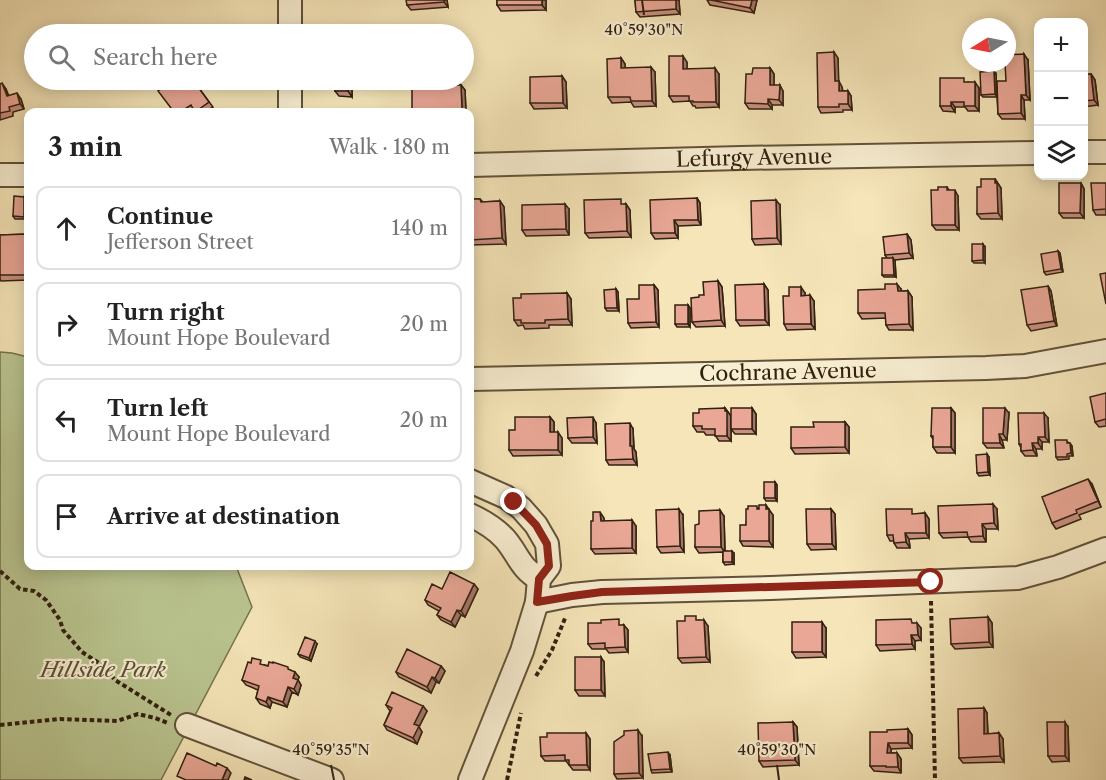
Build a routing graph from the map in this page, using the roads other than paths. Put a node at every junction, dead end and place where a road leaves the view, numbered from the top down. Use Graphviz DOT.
graph roads {
  1 [pos="290,0"];
  2 [pos="290,24"];
  3 [pos="290,90"];
  4 [pos="290,108"];
  5 [pos="1088,152"];
  6 [pos="1106,152"];
  7 [pos="1034,153"];
  8 [pos="474,165"];
  9 [pos="0,175"];
  10 [pos="24,175"];
  11 [pos="1106,351"];
  12 [pos="474,379"];
  13 [pos="474,483"];
  14 [pos="474,517"];
  15 [pos="1106,549"];
  16 [pos="539,579"];
  17 [pos="537,602"];
  18 [pos="187,725"];
  19 [pos="333,780"];
  20 [pos="470,780"];
  1 -- 2 [label="street"];
  3 -- 4 [label="street"];
  5 -- 6 [label="street"];
  7 -- 8 [label="street, Lefurgy Avenue"];
  9 -- 10 [label="street"];
  11 -- 12 [label="street, Cochrane Avenue"];
  13 -- 16 [label="street"];
  14 -- 16 [label="street"];
  15 -- 17 [label="street"];
  16 -- 17 [label="street"];
  17 -- 20 [label="street"];
  18 -- 19 [label="street"];
}
